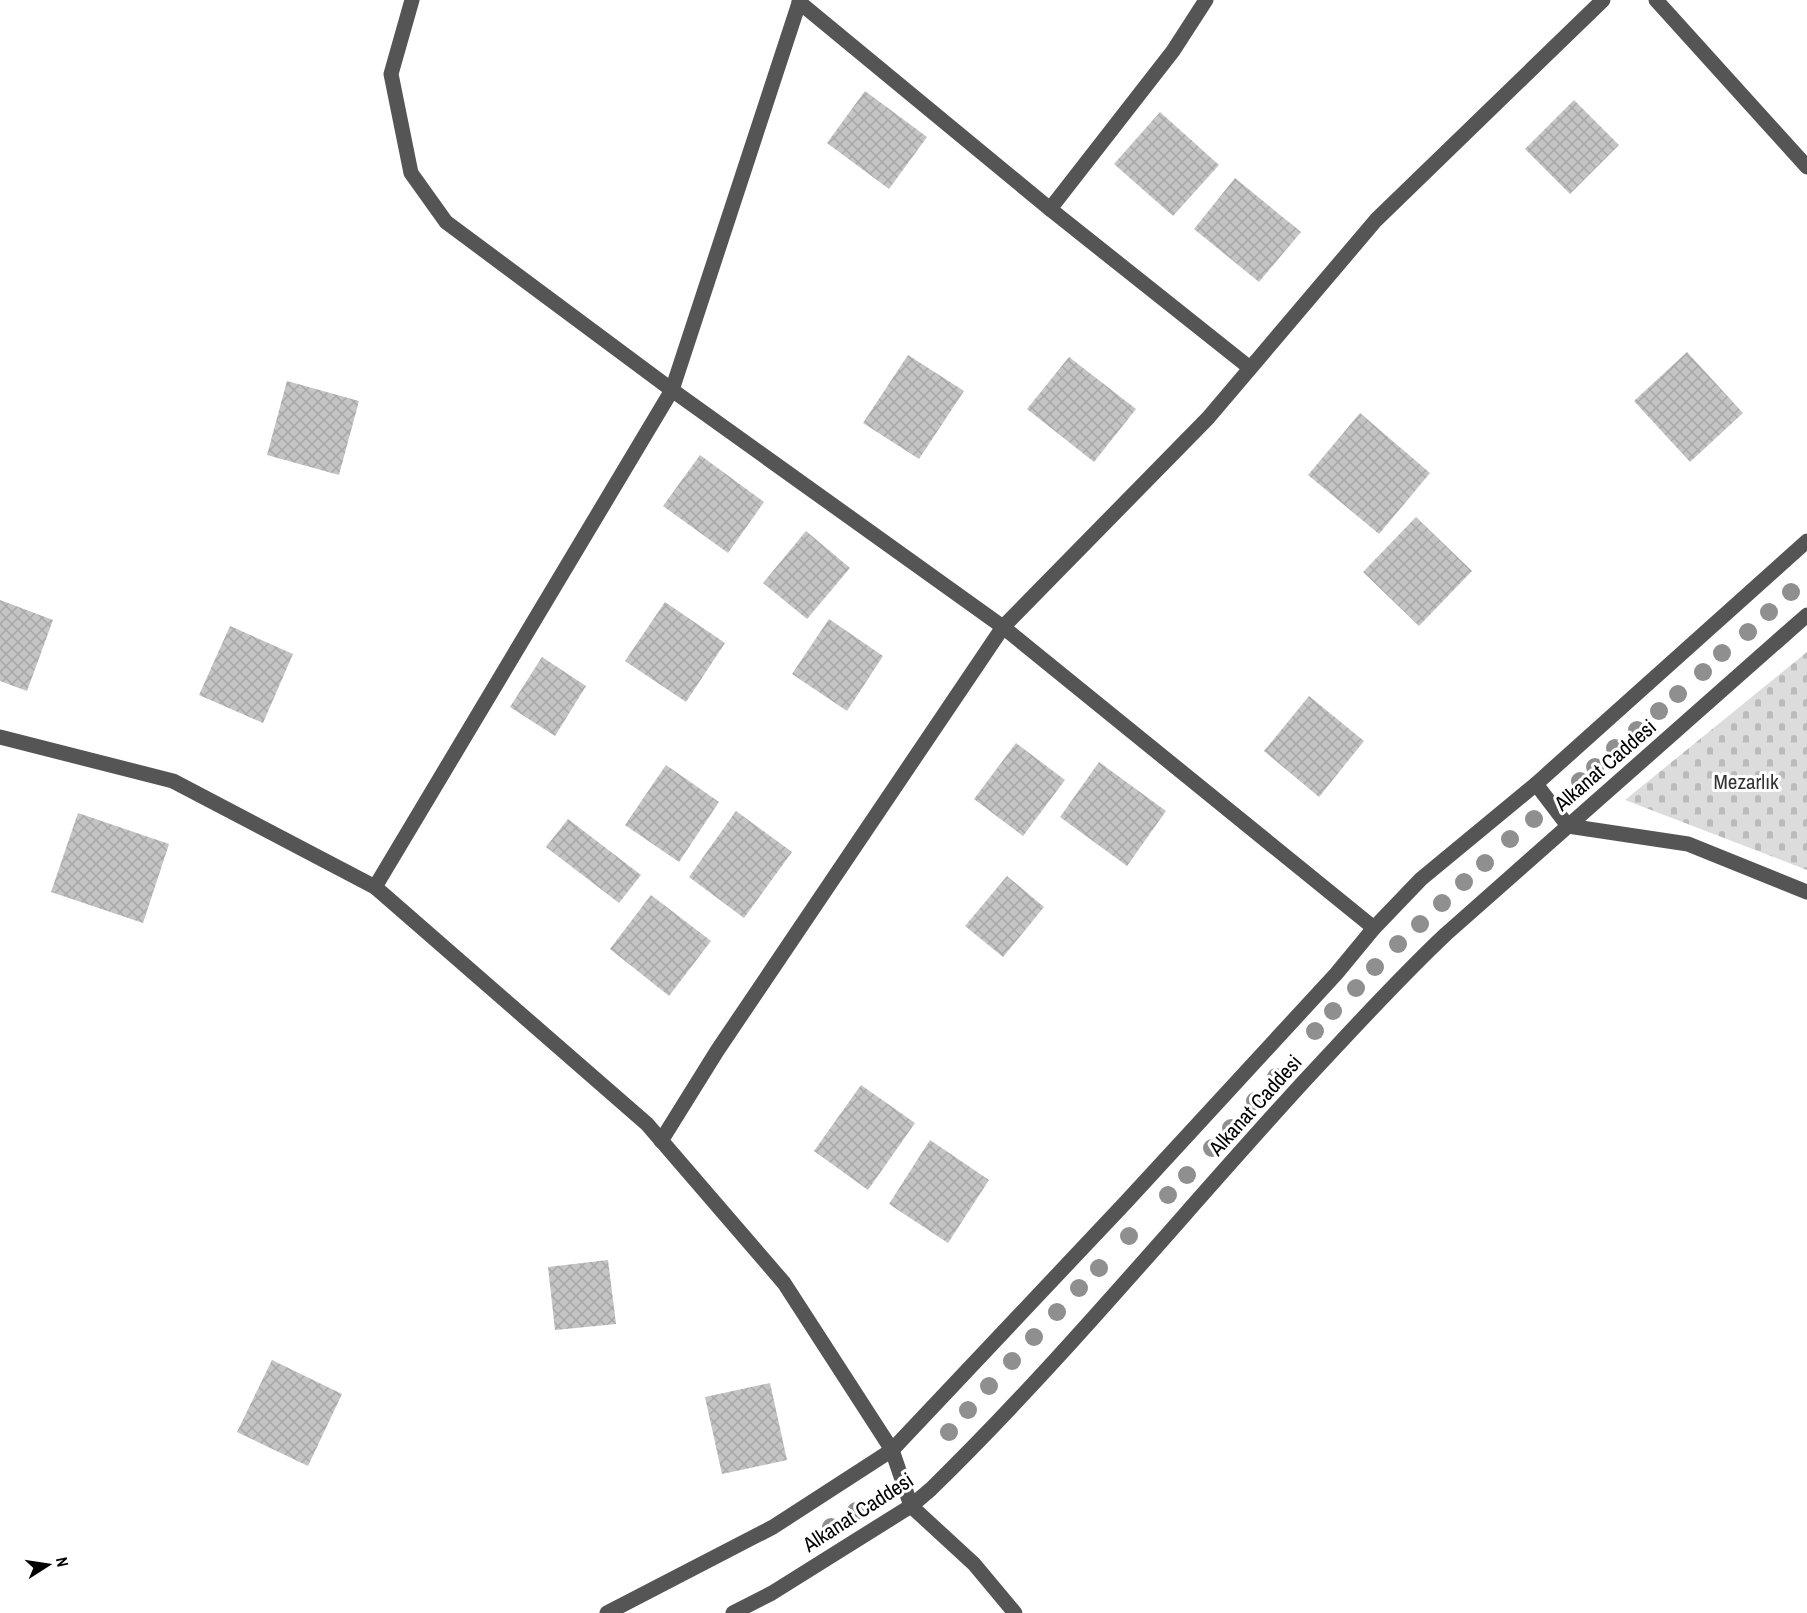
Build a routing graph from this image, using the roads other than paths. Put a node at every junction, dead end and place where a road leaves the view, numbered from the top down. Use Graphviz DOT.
graph roads {
  1 [pos="412,0"];
  2 [pos="1206,0"];
  3 [pos="1603,0"];
  4 [pos="1656,0"];
  5 [pos="800,1"];
  6 [pos="1807,166"];
  7 [pos="1050,209"];
  8 [pos="1251,368"];
  9 [pos="672,390"];
  10 [pos="1807,541"];
  11 [pos="1807,615"];
  12 [pos="1003,627"];
  13 [pos="0,737"];
  14 [pos="1536,784"];
  15 [pos="1568,826"];
  16 [pos="375,887"];
  17 [pos="1807,892"];
  18 [pos="1374,928"];
  19 [pos="661,1141"];
  20 [pos="892,1450"];
  21 [pos="911,1506"];
  22 [pos="607,1613"];
  23 [pos="733,1613"];
  24 [pos="1015,1613"];
  1 -- 9 [label="street"];
  2 -- 7 [label="street"];
  3 -- 8 [label="street"];
  4 -- 6 [label="street"];
  5 -- 7 [label="street"];
  5 -- 9 [label="street"];
  7 -- 8 [label="street"];
  8 -- 12 [label="street"];
  9 -- 12 [label="street"];
  9 -- 16 [label="street"];
  10 -- 14 [label="street"];
  11 -- 15 [label="street, Alkanat Caddesi"];
  12 -- 18 [label="street"];
  12 -- 19 [label="street"];
  13 -- 16 [label="street"];
  14 -- 15 [label="street"];
  14 -- 18 [label="street"];
  15 -- 17 [label="street"];
  15 -- 21 [label="street, Alkanat Caddesi"];
  16 -- 19 [label="street"];
  18 -- 20 [label="street"];
  19 -- 20 [label="street"];
  20 -- 21 [label="street"];
  20 -- 22 [label="street"];
  21 -- 23 [label="street, Alkanat Caddesi"];
  21 -- 24 [label="street"];
}
